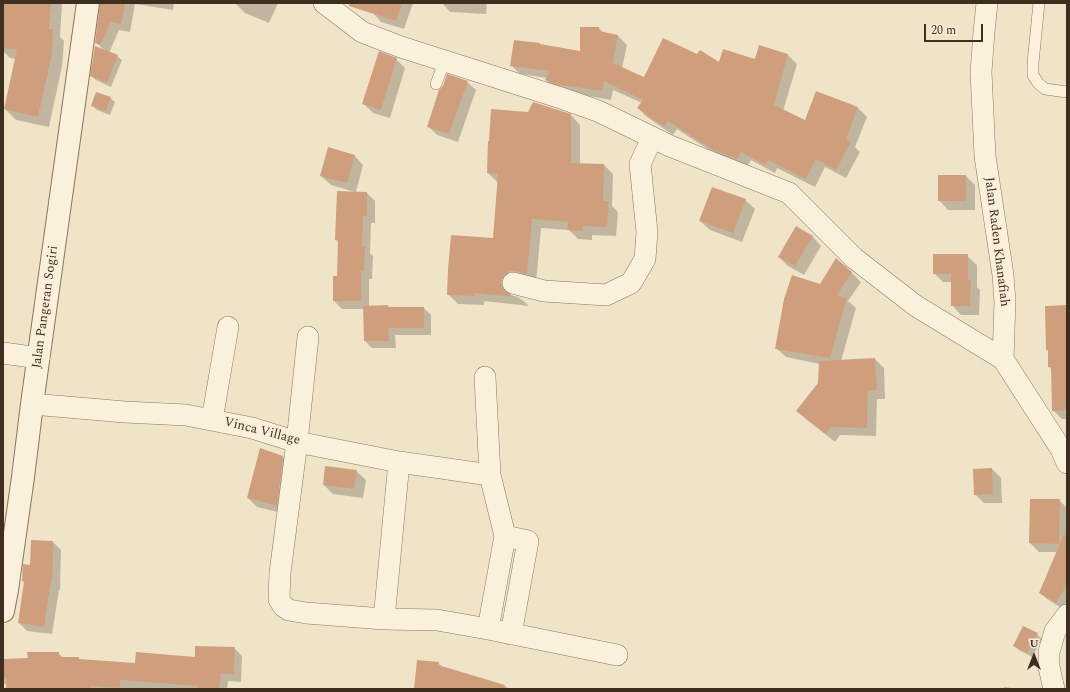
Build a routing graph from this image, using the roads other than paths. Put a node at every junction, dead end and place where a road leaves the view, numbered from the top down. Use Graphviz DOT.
graph roads {
  1 [pos="88,3"];
  2 [pos="324,3"];
  3 [pos="987,3"];
  4 [pos="1039,3"];
  5 [pos="445,60"];
  6 [pos="436,84"];
  7 [pos="1067,92"];
  8 [pos="652,138"];
  9 [pos="513,283"];
  10 [pos="228,328"];
  11 [pos="308,337"];
  12 [pos="3,353"];
  13 [pos="39,358"];
  14 [pos="1003,359"];
  15 [pos="485,377"];
  16 [pos="32,404"];
  17 [pos="212,420"];
  18 [pos="297,442"];
  19 [pos="399,462"];
  20 [pos="1067,463"];
  21 [pos="490,475"];
  22 [pos="504,536"];
  23 [pos="5,589"];
  24 [pos="3,611"];
  25 [pos="1067,615"];
  26 [pos="384,619"];
  27 [pos="488,629"];
  28 [pos="511,634"];
  29 [pos="617,655"];
  30 [pos="1058,670"];
  31 [pos="1054,689"];
  1 -- 13 [label="street, Jalan Pangeran Sogiri"];
  2 -- 5 [label="street"];
  3 -- 14 [label="street, Jalan Raden Khanafiah"];
  4 -- 7 [label="lane"];
  5 -- 6 [label="lane"];
  5 -- 8 [label="street"];
  8 -- 9 [label="street"];
  8 -- 14 [label="street"];
  10 -- 17 [label="street"];
  11 -- 18 [label="street"];
  12 -- 13 [label="street"];
  13 -- 16 [label="street, Jalan Pangeran Sogiri"];
  14 -- 20 [label="street"];
  15 -- 21 [label="street"];
  16 -- 17 [label="street, Vinca Village"];
  16 -- 23 [label="street, Jalan Pangeran Sogiri"];
  17 -- 18 [label="street, Vinca Village"];
  18 -- 19 [label="street, Vinca Village"];
  18 -- 26 [label="street"];
  19 -- 21 [label="street, Vinca Village"];
  19 -- 26 [label="street"];
  21 -- 22 [label="street"];
  22 -- 27 [label="street"];
  22 -- 28 [label="street"];
  23 -- 24 [label="street, Jalan Pangeran Sogiri"];
  25 -- 30 [label="street"];
  26 -- 27 [label="street"];
  27 -- 28 [label="street"];
  28 -- 29 [label="street"];
  30 -- 31 [label="street"];
}
